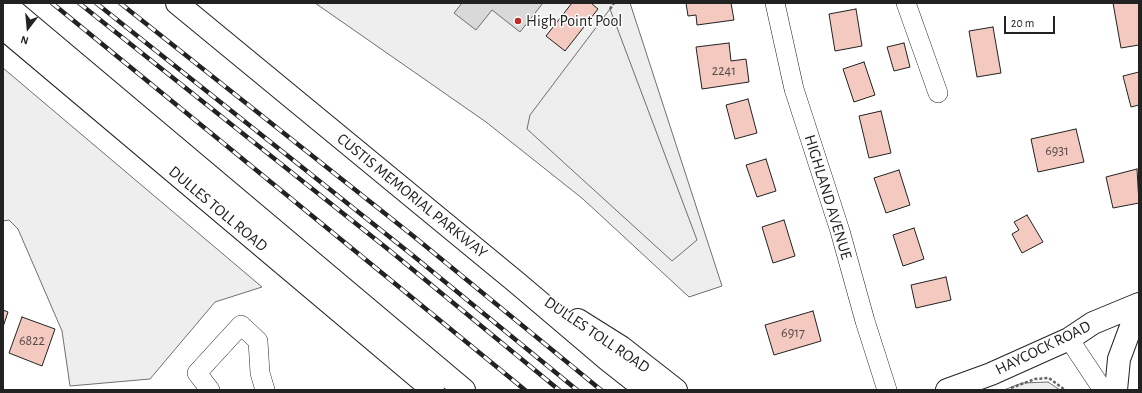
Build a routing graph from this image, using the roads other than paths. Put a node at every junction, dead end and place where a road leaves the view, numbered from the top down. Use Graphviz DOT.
graph roads {
  1 [pos="4,3"];
  2 [pos="177,3"];
  3 [pos="775,3"];
  4 [pos="906,3"];
  5 [pos="3,28"];
  6 [pos="938,94"];
  7 [pos="516,282"];
  8 [pos="1139,305"];
  9 [pos="1069,339"];
  10 [pos="210,390"];
  11 [pos="265,390"];
  12 [pos="432,390"];
  13 [pos="464,390"];
  14 [pos="646,390"];
  15 [pos="676,390"];
  16 [pos="887,390"];
  17 [pos="946,390"];
  18 [pos="1103,390"];
  19 [pos="1116,390"];
  1 -- 13 [label="main road"];
  2 -- 7 [label="main road, CUSTIS MEMORIAL PARKWAY"];
  3 -- 16 [label="street, HIGHLAND AVENUE"];
  4 -- 6 [label="street"];
  5 -- 12 [label="main road, DULLES TOLL ROAD"];
  7 -- 14 [label="main road, CUSTIS MEMORIAL PARKWAY"];
  7 -- 15 [label="main road, DULLES TOLL ROAD"];
  8 -- 9 [label="main road, HAYCOCK ROAD"];
  8 -- 19 [label="main road"];
  9 -- 17 [label="main road, HAYCOCK ROAD"];
  9 -- 18 [label="street"];
  10 -- 11 [label="street"];
}
